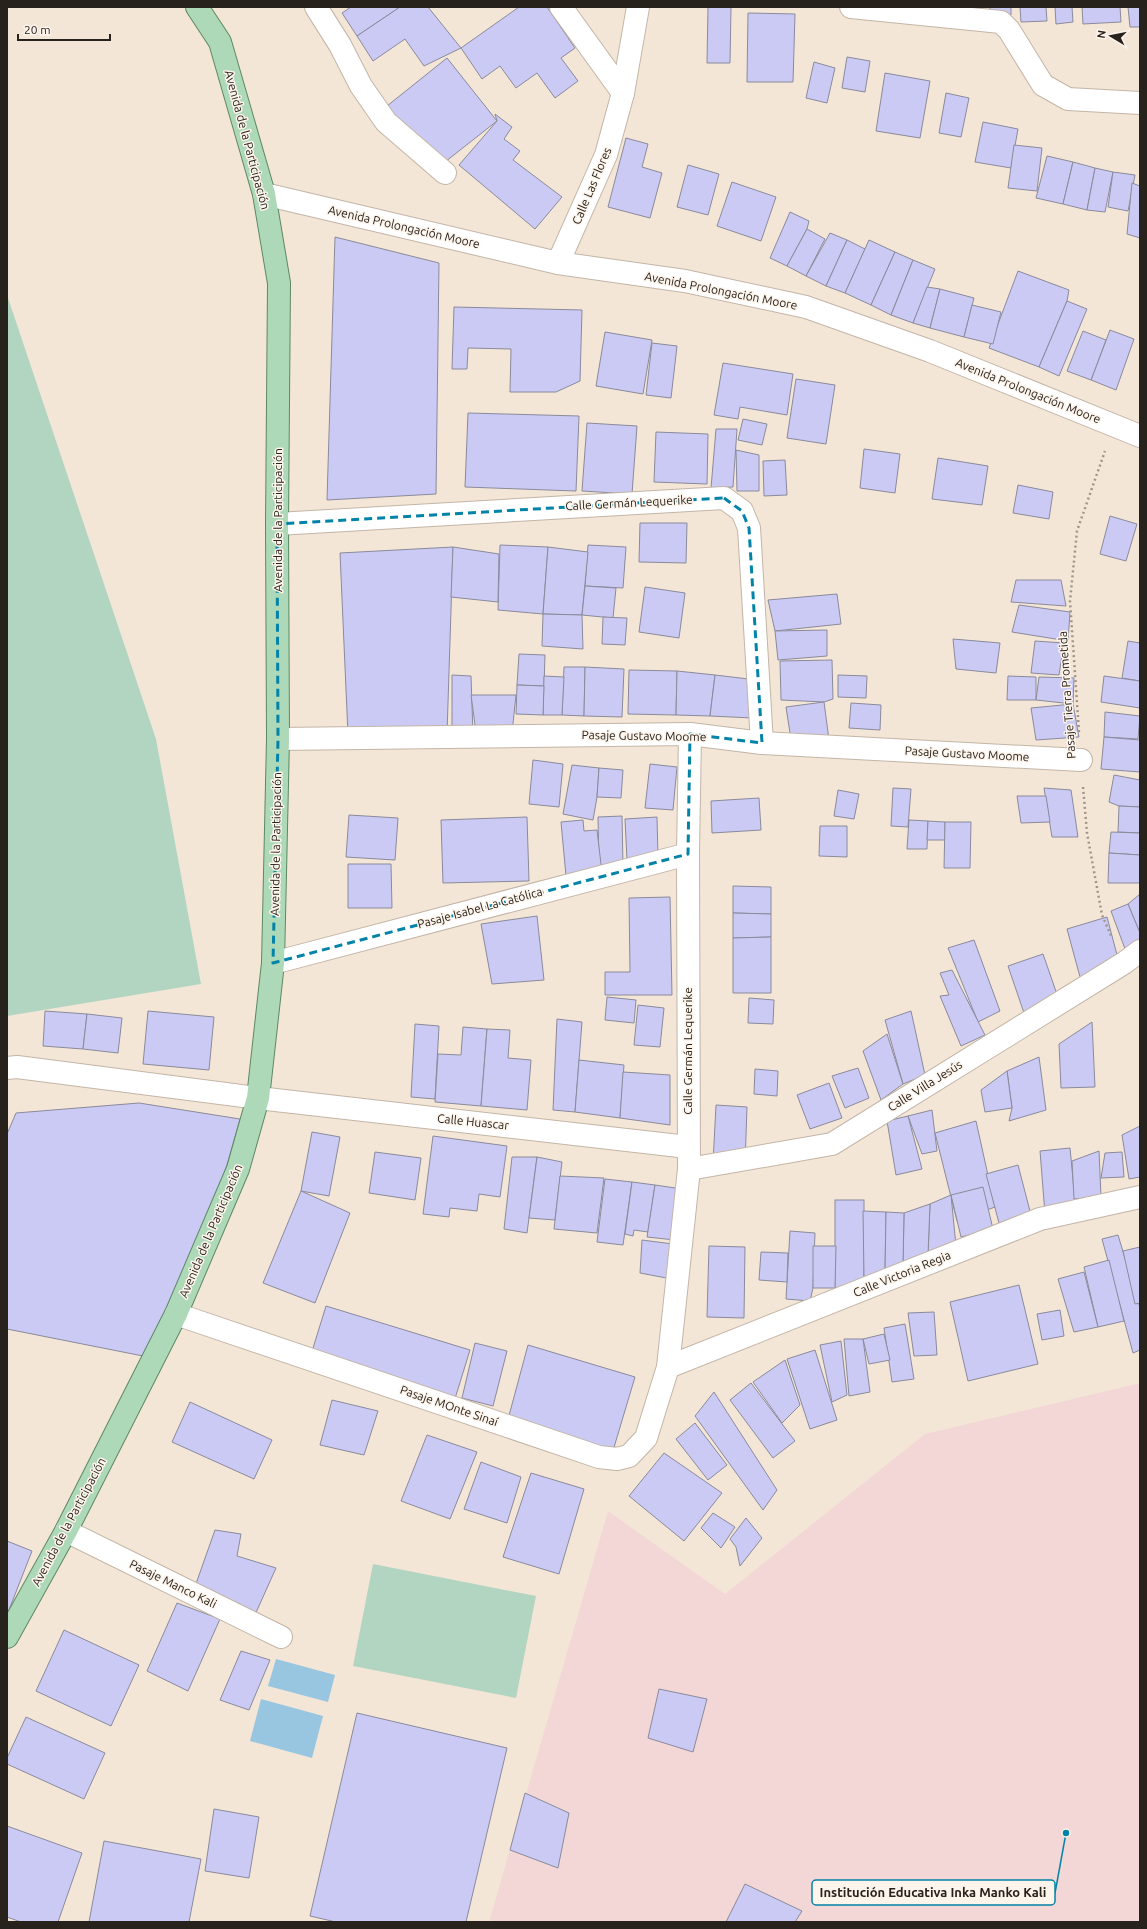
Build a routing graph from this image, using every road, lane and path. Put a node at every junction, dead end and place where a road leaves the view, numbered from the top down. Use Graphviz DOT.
graph roads {
  1 [pos="197,7"];
  2 [pos="316,7"];
  3 [pos="561,7"];
  4 [pos="638,7"];
  5 [pos="851,7"];
  6 [pos="623,93"];
  7 [pos="1140,103"];
  8 [pos="445,172"];
  9 [pos="264,194"];
  10 [pos="558,263"];
  11 [pos="1114,426"];
  12 [pos="1140,436"];
  13 [pos="277,524"];
  14 [pos="690,734"];
  15 [pos="278,739"];
  16 [pos="762,743"];
  17 [pos="1081,760"];
  18 [pos="688,854"];
  19 [pos="1132,957"];
  20 [pos="273,962"];
  21 [pos="12,1067"];
  22 [pos="7,1087"];
  23 [pos="258,1098"];
  24 [pos="688,1147"];
  25 [pos="689,1169"];
  26 [pos="1140,1197"];
  27 [pos="176,1314"];
  28 [pos="668,1367"];
  29 [pos="66,1531"];
  30 [pos="281,1637"];
  31 [pos="7,1638"];
  1 -- 9 [label="main road, Avenida de la Participación"];
  2 -- 8 [label="street"];
  3 -- 6 [label="street"];
  4 -- 6 [label="street, Calle Las Flores"];
  5 -- 7 [label="street"];
  6 -- 10 [label="street, Calle Las Flores"];
  9 -- 10 [label="street, Avenida Prolongación Moore"];
  9 -- 13 [label="main road, Avenida de la Participación"];
  10 -- 11 [label="street, Avenida Prolongación Moore"];
  11 -- 12 [label="street, Avenida Prolongación Moore"];
  11 -- 17 [label="path, Pasaje Tierra Prometida"];
  13 -- 15 [label="main road, Avenida de la Participación"];
  13 -- 16 [label="street, Calle Germán Lequerike"];
  14 -- 15 [label="street, Pasaje Gustavo Moome"];
  14 -- 16 [label="street, Pasaje Gustavo Moome"];
  14 -- 18 [label="street, Calle Germán Lequerike"];
  15 -- 20 [label="main road, Avenida de la Participación"];
  16 -- 17 [label="street, Pasaje Gustavo Moome"];
  17 -- 19 [label="path, Pasaje Tierra Prometida"];
  18 -- 20 [label="street, Pasaje Isabel La Católica"];
  18 -- 24 [label="street, Calle Germán Lequerike"];
  19 -- 25 [label="street, Calle Villa Jesús"];
  20 -- 23 [label="main road, Avenida de la Participación"];
  21 -- 22 [label="street"];
  21 -- 23 [label="street, Calle Huascar"];
  23 -- 24 [label="street, Calle Huascar"];
  23 -- 27 [label="main road, Avenida de la Participación"];
  24 -- 25 [label="street, Calle Germán Lequerike"];
  25 -- 28 [label="street, Calle Germán Lequerike"];
  26 -- 28 [label="street, Calle Victoria Regia"];
  27 -- 28 [label="street, Pasaje MOnte Sinaí"];
  27 -- 29 [label="main road, Avenida de la Participación"];
  29 -- 30 [label="street, Pasaje Manco Kali"];
  29 -- 31 [label="main road, Avenida de la Participación"];
}
